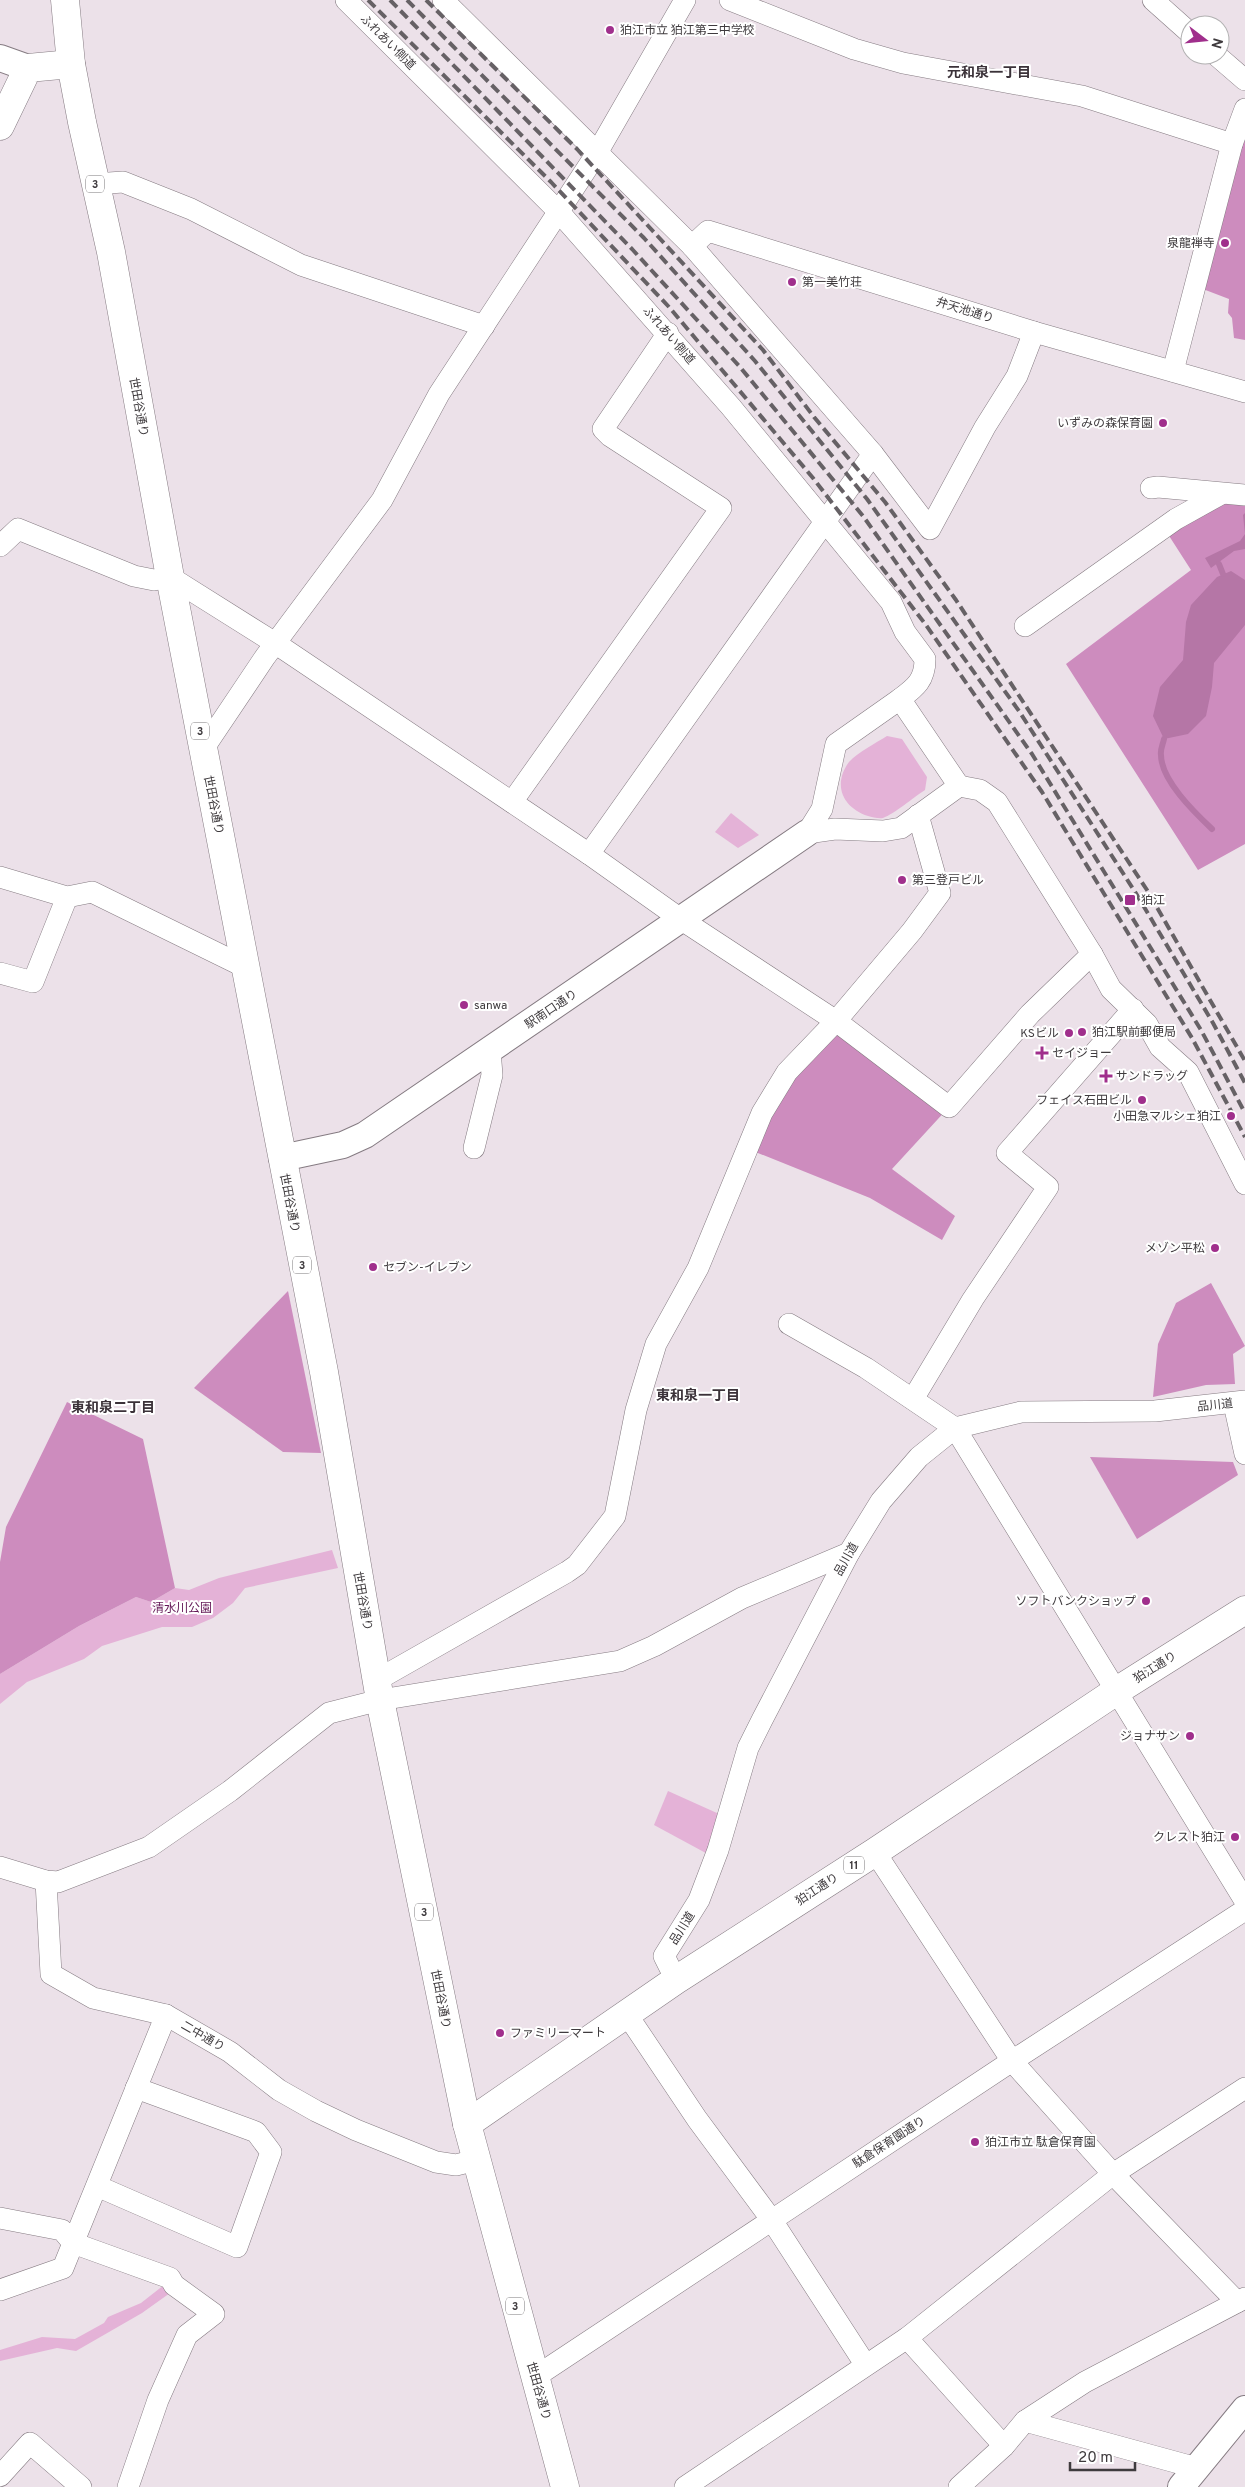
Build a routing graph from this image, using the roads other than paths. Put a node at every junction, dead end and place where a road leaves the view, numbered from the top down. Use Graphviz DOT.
graph roads {
  1 [pos="65,0"];
  2 [pos="346,0"];
  3 [pos="443,0"];
  4 [pos="685,0"];
  5 [pos="730,0"];
  6 [pos="1152,0"];
  7 [pos="1180,24"];
  8 [pos="0,58"];
  9 [pos="72,64"];
  10 [pos="1228,65"];
  11 [pos="28,68"];
  12 [pos="1245,80"];
  13 [pos="1245,109"];
  14 [pos="0,126"];
  15 [pos="1232,144"];
  16 [pos="597,153"];
  17 [pos="95,184"];
  18 [pos="559,212"];
  19 [pos="692,246"];
  20 [pos="484,326"];
  21 [pos="1034,332"];
  22 [pos="668,333"];
  23 [pos="1174,371"];
  24 [pos="1245,392"];
  25 [pos="873,454"];
  26 [pos="1151,488"];
  27 [pos="1221,494"];
  28 [pos="1245,495"];
  29 [pos="825,522"];
  30 [pos="0,546"];
  31 [pos="170,577"];
  32 [pos="1025,626"];
  33 [pos="275,643"];
  34 [pos="900,699"];
  35 [pos="204,748"];
  36 [pos="959,786"];
  37 [pos="827,787"];
  38 [pos="512,802"];
  39 [pos="918,815"];
  40 [pos="856,830"];
  41 [pos="807,833"];
  42 [pos="589,854"];
  43 [pos="0,877"];
  44 [pos="67,897"];
  45 [pos="682,920"];
  46 [pos="1092,954"];
  47 [pos="245,967"];
  48 [pos="0,973"];
  49 [pos="1133,1009"];
  50 [pos="836,1021"];
  51 [pos="490,1050"];
  52 [pos="474,1148"];
  53 [pos="282,1158"];
  54 [pos="1245,1184"];
  55 [pos="789,1324"];
  56 [pos="913,1399"];
  57 [pos="1239,1403"];
  58 [pos="956,1428"];
  59 [pos="1245,1454"];
  60 [pos="849,1554"];
  61 [pos="1245,1610"];
  62 [pos="379,1690"];
  63 [pos="1118,1690"];
  64 [pos="875,1852"];
  65 [pos="0,1867"];
  66 [pos="46,1881"];
  67 [pos="1245,1901"];
  68 [pos="1245,1910"];
  69 [pos="676,1980"];
  70 [pos="626,2013"];
  71 [pos="166,2015"];
  72 [pos="1012,2061"];
  73 [pos="136,2088"];
  74 [pos="1245,2088"];
  75 [pos="467,2124"];
  76 [pos="476,2160"];
  77 [pos="1114,2174"];
  78 [pos="97,2186"];
  79 [pos="0,2218"];
  80 [pos="771,2219"];
  81 [pos="73,2243"];
  82 [pos="0,2290"];
  83 [pos="1241,2300"];
  84 [pos="907,2338"];
  85 [pos="866,2364"];
  86 [pos="535,2377"];
  87 [pos="1245,2409"];
  88 [pos="1025,2421"];
  89 [pos="1004,2446"];
  90 [pos="0,2476"];
  91 [pos="1189,2478"];
  92 [pos="81,2487"];
  93 [pos="128,2487"];
  94 [pos="565,2487"];
  95 [pos="685,2487"];
  96 [pos="959,2487"];
  1 -- 9 [label="main road, 世田谷通り / 3"];
  2 -- 18 [label="street, ふれあい側道"];
  3 -- 16 [label="street"];
  4 -- 16 [label="street"];
  5 -- 15 [label="street"];
  6 -- 7 [label="street"];
  8 -- 11 [label="street"];
  9 -- 11 [label="main road"];
  9 -- 17 [label="main road, 世田谷通り / 3"];
  10 -- 12 [label="street"];
  11 -- 14 [label="main road"];
  13 -- 15 [label="street"];
  15 -- 23 [label="street"];
  16 -- 18 [label="street"];
  16 -- 19 [label="street"];
  17 -- 20 [label="street"];
  17 -- 31 [label="main road, 世田谷通り / 3"];
  18 -- 20 [label="street"];
  18 -- 22 [label="street, ふれあい側道"];
  19 -- 21 [label="street, 弁天池通り"];
  19 -- 25 [label="street"];
  20 -- 33 [label="street"];
  21 -- 23 [label="street, 弁天池通り"];
  21 -- 25 [label="street"];
  22 -- 29 [label="street, ふれあい側道"];
  22 -- 38 [label="street"];
  23 -- 24 [label="street, 弁天池通り"];
  25 -- 29 [label="street"];
  26 -- 27 [label="street"];
  27 -- 28 [label="street"];
  27 -- 32 [label="street"];
  29 -- 34 [label="street, ふれあい側道"];
  29 -- 42 [label="street"];
  30 -- 31 [label="street"];
  31 -- 33 [label="street"];
  31 -- 35 [label="main road, 世田谷通り / 3"];
  33 -- 35 [label="street"];
  33 -- 38 [label="street"];
  34 -- 36 [label="street"];
  34 -- 37 [label="street"];
  35 -- 47 [label="main road, 世田谷通り / 3"];
  36 -- 39 [label="street"];
  36 -- 46 [label="street"];
  37 -- 40 [label="street"];
  37 -- 41 [label="street"];
  38 -- 42 [label="street"];
  39 -- 40 [label="street"];
  39 -- 50 [label="street"];
  40 -- 41 [label="street"];
  41 -- 45 [label="street, 駅南口通り"];
  42 -- 45 [label="street"];
  43 -- 44 [label="street"];
  44 -- 47 [label="street"];
  44 -- 48 [label="street"];
  45 -- 50 [label="street"];
  45 -- 51 [label="street, 駅南口通り"];
  46 -- 49 [label="street"];
  46 -- 50 [label="street"];
  47 -- 53 [label="main road, 世田谷通り / 3"];
  49 -- 54 [label="street"];
  49 -- 56 [label="street"];
  50 -- 62 [label="street"];
  51 -- 52 [label="street"];
  51 -- 53 [label="street, 駅南口通り"];
  53 -- 62 [label="main road, 世田谷通り / 3"];
  55 -- 56 [label="street"];
  56 -- 58 [label="street"];
  57 -- 58 [label="street, 品川道"];
  57 -- 59 [label="street"];
  58 -- 60 [label="street, 品川道"];
  58 -- 63 [label="street"];
  60 -- 62 [label="street"];
  60 -- 69 [label="street, 品川道"];
  61 -- 63 [label="main road, 狛江通り / 11"];
  62 -- 66 [label="street"];
  62 -- 75 [label="main road, 世田谷通り / 3"];
  63 -- 64 [label="main road, 狛江通り / 11"];
  63 -- 67 [label="street"];
  64 -- 69 [label="main road, 狛江通り / 11"];
  64 -- 72 [label="street"];
  65 -- 66 [label="street"];
  66 -- 71 [label="street, 二中通り"];
  68 -- 72 [label="street, 駄倉保育園通り"];
  69 -- 70 [label="main road, 狛江通り / 11"];
  70 -- 75 [label="main road, 狛江通り / 11"];
  70 -- 80 [label="street"];
  71 -- 73 [label="street"];
  71 -- 76 [label="street, 二中通り"];
  72 -- 77 [label="street"];
  72 -- 80 [label="street, 駄倉保育園通り"];
  73 -- 78 [label="street"];
  73 -- 78 [label="street"];
  74 -- 77 [label="street"];
  75 -- 76 [label="main road, 世田谷通り / 3"];
  76 -- 86 [label="main road, 世田谷通り / 3"];
  77 -- 83 [label="street"];
  77 -- 84 [label="street"];
  78 -- 81 [label="street"];
  79 -- 81 [label="street"];
  80 -- 85 [label="street"];
  80 -- 86 [label="street, 駄倉保育園通り"];
  81 -- 82 [label="street"];
  81 -- 93 [label="street"];
  83 -- 88 [label="street"];
  84 -- 85 [label="street"];
  84 -- 89 [label="street"];
  85 -- 95 [label="street"];
  86 -- 94 [label="main road, 世田谷通り / 3"];
  87 -- 91 [label="street"];
  88 -- 89 [label="street"];
  88 -- 91 [label="street"];
  89 -- 96 [label="street"];
  90 -- 92 [label="street"];
}
